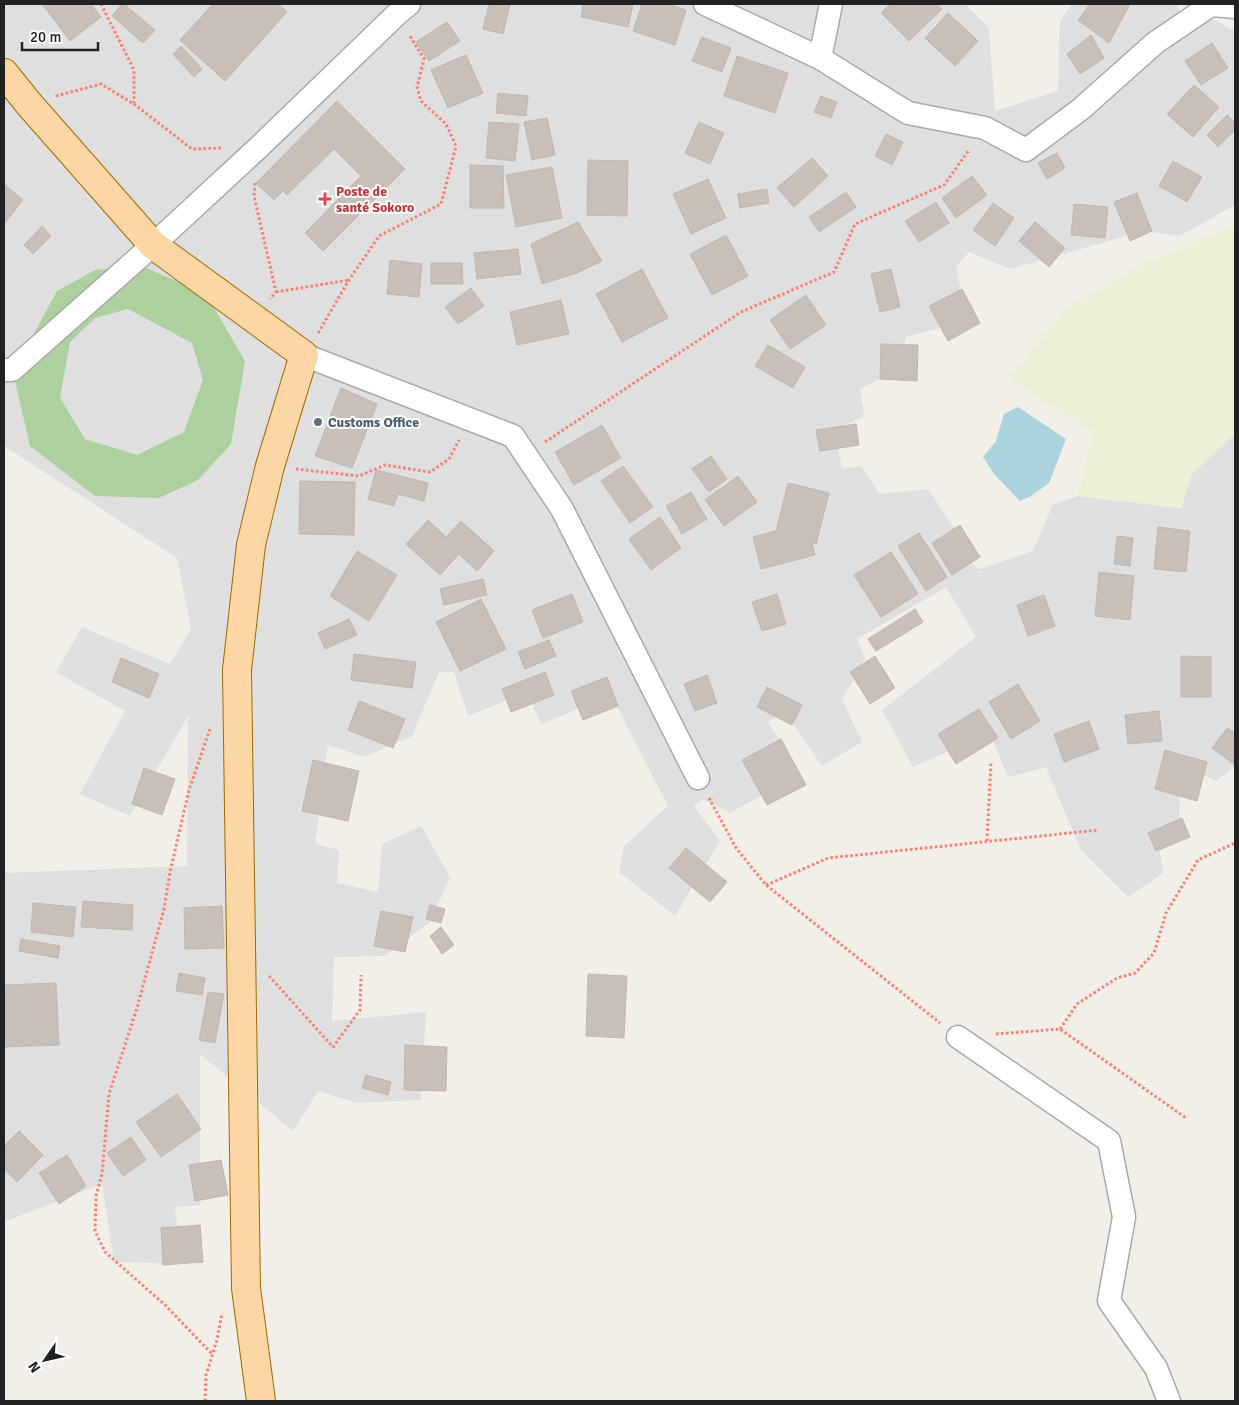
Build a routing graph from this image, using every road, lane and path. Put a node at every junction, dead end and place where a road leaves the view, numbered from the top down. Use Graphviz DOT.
graph roads {
  1 [pos="101,4"];
  2 [pos="705,4"];
  3 [pos="831,4"];
  4 [pos="1235,7"];
  5 [pos="403,9"];
  6 [pos="820,58"];
  7 [pos="4,73"];
  8 [pos="29,104"];
  9 [pos="134,104"];
  10 [pos="985,128"];
  11 [pos="259,147"];
  12 [pos="153,245"];
  13 [pos="349,280"];
  14 [pos="276,292"];
  15 [pos="252,318"];
  16 [pos="304,355"];
  17 [pos="4,370"];
  18 [pos="470,419"];
  19 [pos="526,455"];
  20 [pos="270,466"];
  21 [pos="212,723"];
  22 [pos="991,762"];
  23 [pos="698,778"];
  24 [pos="1099,830"];
  25 [pos="987,842"];
  26 [pos="1235,843"];
  27 [pos="766,885"];
  28 [pos="242,946"];
  29 [pos="361,975"];
  30 [pos="1060,1029"];
  31 [pos="958,1037"];
  32 [pos="1186,1118"];
  33 [pos="246,1288"];
  34 [pos="213,1355"];
  35 [pos="205,1401"];
  36 [pos="261,1401"];
  37 [pos="1169,1401"];
  1 -- 9 [label="path"];
  2 -- 6 [label="street"];
  3 -- 6 [label="street"];
  4 -- 10 [label="street"];
  5 -- 11 [label="street"];
  5 -- 13 [label="path"];
  6 -- 10 [label="street"];
  7 -- 8 [label="main road"];
  8 -- 9 [label="path"];
  8 -- 12 [label="main road"];
  9 -- 11 [label="path"];
  10 -- 19 [label="path"];
  11 -- 12 [label="street"];
  11 -- 14 [label="path"];
  12 -- 15 [label="main road"];
  12 -- 17 [label="street"];
  13 -- 14 [label="path"];
  13 -- 16 [label="path"];
  14 -- 15 [label="path"];
  15 -- 16 [label="main road"];
  16 -- 18 [label="street"];
  16 -- 20 [label="main road"];
  18 -- 19 [label="street"];
  18 -- 20 [label="path"];
  19 -- 23 [label="street"];
  20 -- 28 [label="main road"];
  21 -- 34 [label="path"];
  22 -- 25 [label="path"];
  23 -- 27 [label="path"];
  24 -- 25 [label="path"];
  25 -- 27 [label="path"];
  26 -- 30 [label="path"];
  27 -- 31 [label="path"];
  28 -- 29 [label="path"];
  28 -- 33 [label="main road"];
  30 -- 31 [label="path"];
  30 -- 32 [label="path"];
  31 -- 37 [label="street"];
  33 -- 34 [label="path"];
  33 -- 36 [label="main road"];
  34 -- 35 [label="path"];
}
